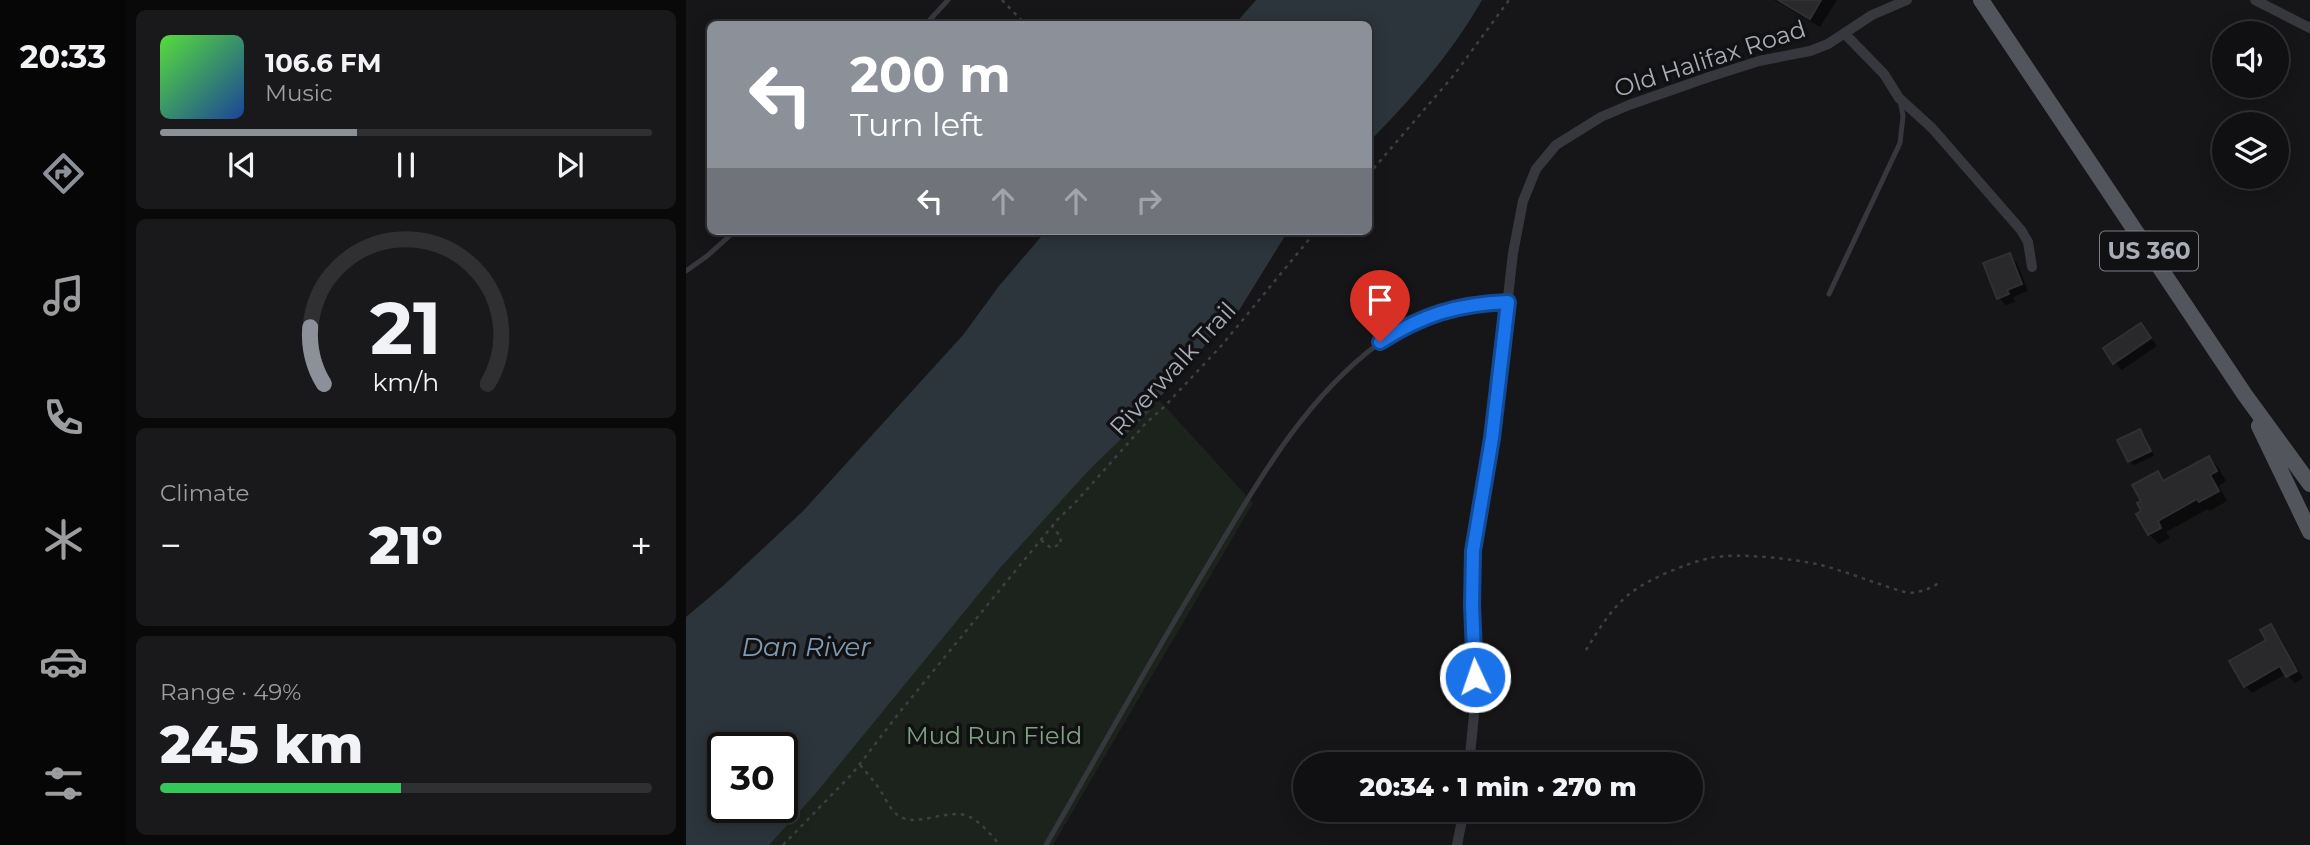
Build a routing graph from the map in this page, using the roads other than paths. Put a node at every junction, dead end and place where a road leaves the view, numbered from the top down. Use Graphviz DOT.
graph roads {
  1 [pos="948,0"];
  2 [pos="1907,0"];
  3 [pos="1980,0"];
  4 [pos="2255,0"];
  5 [pos="929,21"];
  6 [pos="2310,28"];
  7 [pos="1845,34"];
  8 [pos="1899,98"];
  9 [pos="730,235"];
  10 [pos="2032,267"];
  11 [pos="686,271"];
  12 [pos="1829,294"];
  13 [pos="1508,302"];
  14 [pos="2245,396"];
  15 [pos="2310,484"];
  16 [pos="2310,533"];
  17 [pos="1470,752"];
  18 [pos="1462,822"];
  19 [pos="1046,845"];
  20 [pos="1457,845"];
  1 -- 5 [label="lane"];
  2 -- 7 [label="street, Old Halifax Road"];
  3 -- 14 [label="main road, US 360"];
  4 -- 6 [label="street"];
  7 -- 8 [label="street, Old Halifax Road"];
  7 -- 13 [label="street, Old Halifax Road"];
  8 -- 10 [label="street, Old Halifax Road"];
  8 -- 12 [label="lane"];
  9 -- 11 [label="lane"];
  13 -- 17 [label="street, Old Halifax Road"];
  13 -- 19 [label="lane"];
  14 -- 15 [label="main road, US 360"];
  14 -- 16 [label="main road, US 360"];
  18 -- 20 [label="street"];
}
